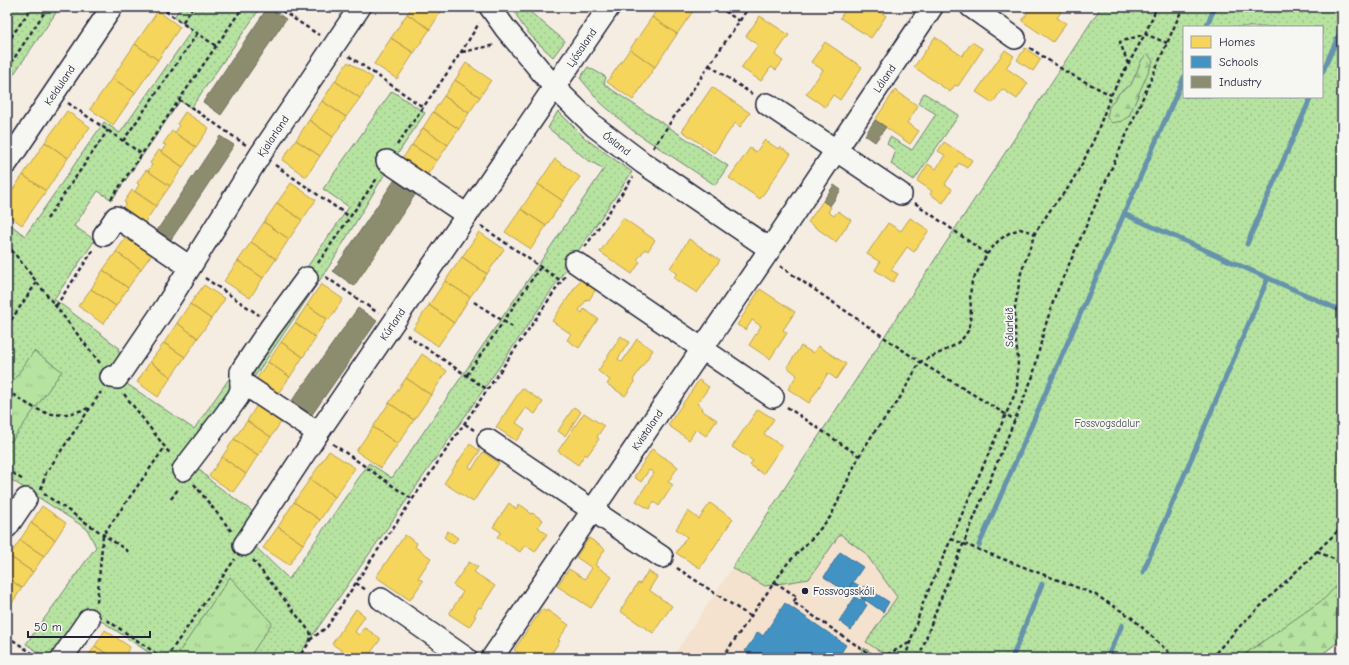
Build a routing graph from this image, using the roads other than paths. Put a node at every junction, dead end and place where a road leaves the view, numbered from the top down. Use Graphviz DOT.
graph roads {
  1 [pos="112,7"];
  2 [pos="360,7"];
  3 [pos="609,7"];
  4 [pos="932,7"];
  5 [pos="972,7"];
  6 [pos="485,15"];
  7 [pos="1015,38"];
  8 [pos="554,87"];
  9 [pos="767,104"];
  10 [pos="836,150"];
  11 [pos="387,161"];
  12 [pos="7,163"];
  13 [pos="901,194"];
  14 [pos="467,216"];
  15 [pos="104,235"];
  16 [pos="768,253"];
  17 [pos="575,262"];
  18 [pos="190,267"];
  19 [pos="310,274"];
  20 [pos="703,349"];
  21 [pos="111,377"];
  22 [pos="241,382"];
  23 [pos="773,397"];
  24 [pos="318,433"];
  25 [pos="488,440"];
  26 [pos="184,470"];
  27 [pos="26,491"];
  28 [pos="593,511"];
  29 [pos="7,527"];
  30 [pos="243,548"];
  31 [pos="662,557"];
  32 [pos="381,599"];
  33 [pos="96,613"];
  34 [pos="62,658"];
  35 [pos="466,658"];
  36 [pos="492,658"];
  1 -- 12 [label="street, Kelduland"];
  2 -- 18 [label="street, Kjalarland"];
  3 -- 8 [label="street, Ljósaland"];
  4 -- 10 [label="street, Láland"];
  5 -- 7 [label="street"];
  6 -- 8 [label="street, Ósland"];
  8 -- 14 [label="street, Kúrland"];
  8 -- 16 [label="street, Ósland"];
  9 -- 10 [label="street"];
  10 -- 13 [label="street"];
  10 -- 16 [label="street, Láland"];
  11 -- 14 [label="street"];
  14 -- 24 [label="street, Kúrland"];
  15 -- 18 [label="street"];
  16 -- 20 [label="street, Kvistaland"];
  17 -- 20 [label="street"];
  18 -- 21 [label="street, Kjalarland"];
  19 -- 22 [label="street"];
  20 -- 23 [label="street"];
  20 -- 28 [label="street, Kvistaland"];
  22 -- 24 [label="street"];
  22 -- 26 [label="street"];
  24 -- 30 [label="street, Kúrland"];
  25 -- 28 [label="street"];
  27 -- 29 [label="street"];
  28 -- 31 [label="street"];
  28 -- 36 [label="street, Kvistaland"];
  32 -- 35 [label="street"];
  33 -- 34 [label="street"];
}
